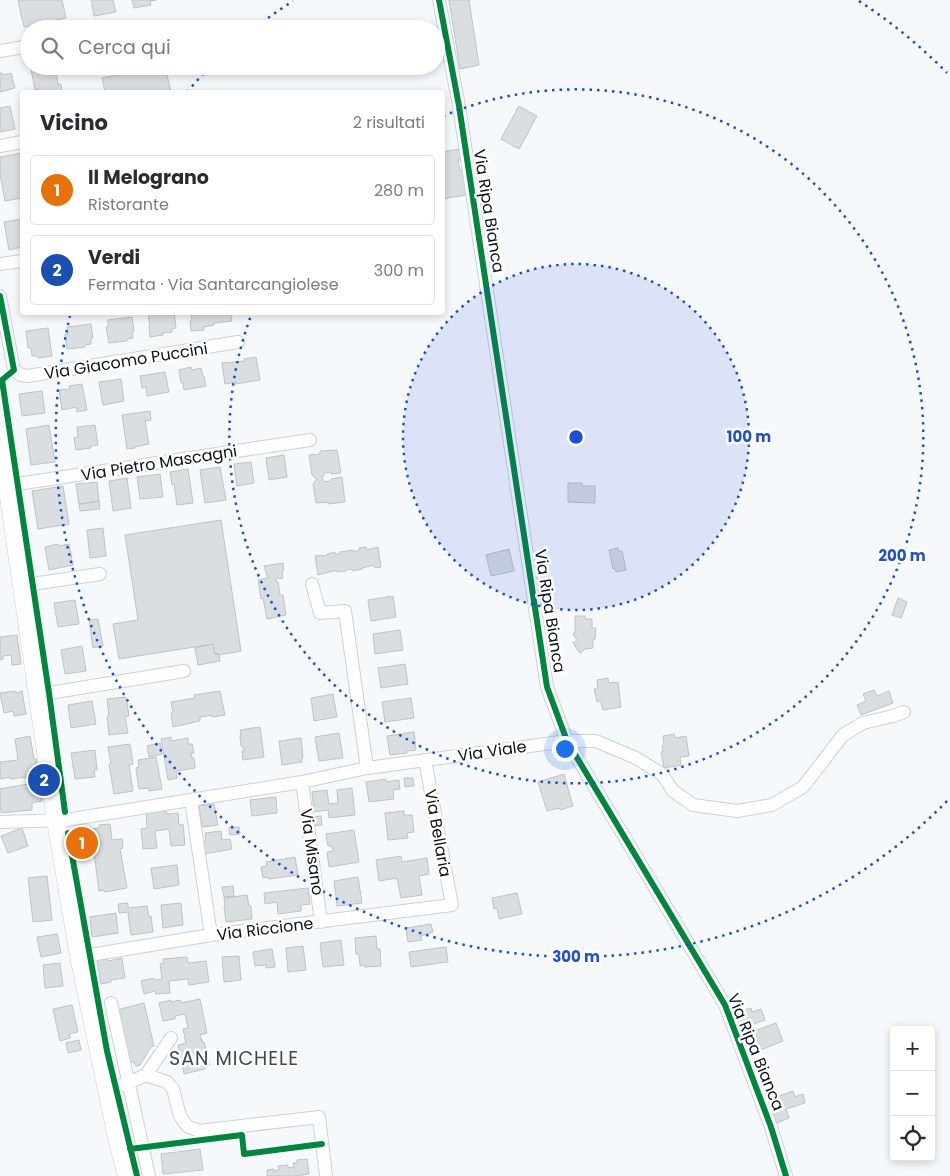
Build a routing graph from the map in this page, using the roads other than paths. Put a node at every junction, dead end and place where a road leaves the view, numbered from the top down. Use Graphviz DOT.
graph roads {
  1 [pos="439,0"];
  2 [pos="443,20"];
  3 [pos="445,32"];
  4 [pos="20,48"];
  5 [pos="0,51"];
  6 [pos="20,142"];
  7 [pos="0,146"];
  8 [pos="20,261"];
  9 [pos="0,264"];
  10 [pos="0,296"];
  11 [pos="238,342"];
  12 [pos="0,436"];
  13 [pos="310,440"];
  14 [pos="7,485"];
  15 [pos="100,574"];
  16 [pos="22,584"];
  17 [pos="312,584"];
  18 [pos="184,671"];
  19 [pos="38,694"];
  20 [pos="904,712"];
  21 [pos="567,740"];
  22 [pos="425,760"];
  23 [pos="367,768"];
  24 [pos="302,782"];
  25 [pos="191,800"];
  26 [pos="56,821"];
  27 [pos="0,822"];
  28 [pos="452,905"];
  29 [pos="321,922"];
  30 [pos="212,936"];
  31 [pos="79,956"];
  32 [pos="111,1003"];
  33 [pos="171,1038"];
  34 [pos="146,1075"];
  35 [pos="128,1084"];
  36 [pos="107,1090"];
  37 [pos="126,1176"];
  38 [pos="149,1176"];
  39 [pos="326,1176"];
  40 [pos="786,1176"];
  1 -- 2 [label="street, Via Ripa Bianca"];
  3 -- 21 [label="street, Via Ripa Bianca"];
  4 -- 5 [label="street"];
  6 -- 7 [label="street"];
  8 -- 9 [label="street"];
  10 -- 11 [label="street, Via Giacomo Puccini"];
  12 -- 14 [label="main road"];
  13 -- 14 [label="street, Via Pietro Mascagni"];
  14 -- 16 [label="main road"];
  15 -- 16 [label="street"];
  16 -- 19 [label="main road"];
  17 -- 23 [label="street"];
  18 -- 19 [label="street"];
  19 -- 26 [label="main road"];
  20 -- 21 [label="street, Via Viale"];
  21 -- 22 [label="street, Via Viale"];
  21 -- 40 [label="street, Via Ripa Bianca"];
  22 -- 23 [label="street, Via Viale"];
  22 -- 28 [label="street, Via Bellaria"];
  23 -- 24 [label="street, Via Viale"];
  24 -- 25 [label="street, Via Viale"];
  24 -- 29 [label="street, Via Misano"];
  25 -- 26 [label="street, Via Viale"];
  25 -- 30 [label="street"];
  26 -- 27 [label="street, Via Viale"];
  26 -- 31 [label="main road"];
  28 -- 29 [label="street, Via Riccione"];
  29 -- 30 [label="street, Via Riccione"];
  30 -- 31 [label="street, Via Riccione"];
  31 -- 36 [label="main road"];
  32 -- 35 [label="street"];
  33 -- 34 [label="street"];
  34 -- 35 [label="street"];
  34 -- 39 [label="street"];
  35 -- 36 [label="street"];
  35 -- 38 [label="street"];
  36 -- 37 [label="main road"];
}
